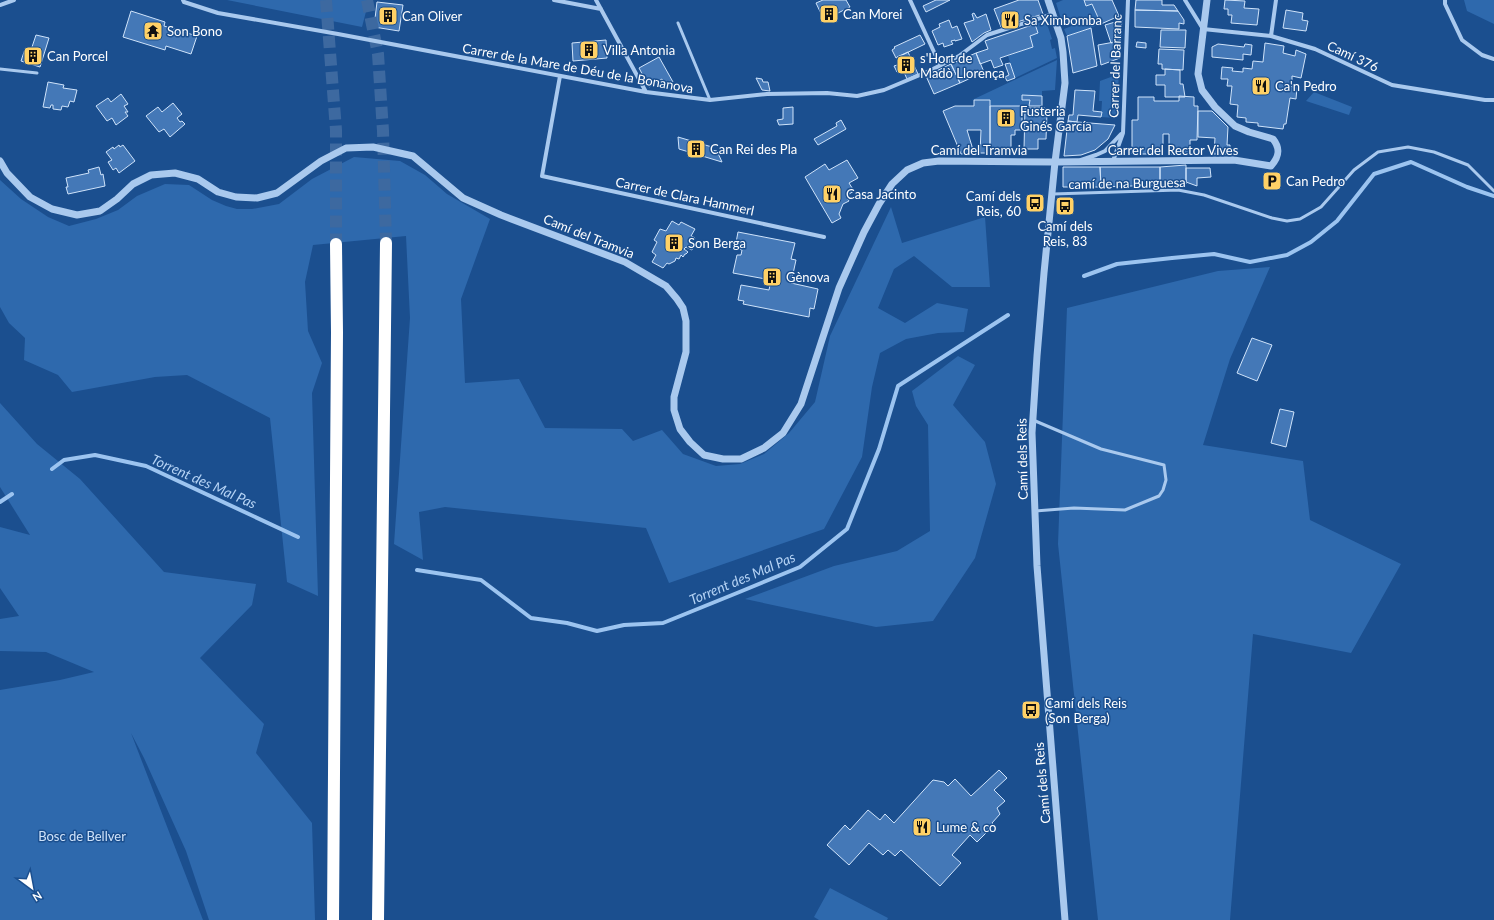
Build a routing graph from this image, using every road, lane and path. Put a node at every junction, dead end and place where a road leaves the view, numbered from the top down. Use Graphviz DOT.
graph roads {
  1 [pos="14,0"];
  2 [pos="183,0"];
  3 [pos="554,0"];
  4 [pos="596,0"];
  5 [pos="910,0"];
  6 [pos="1048,0"];
  7 [pos="1128,0"];
  8 [pos="1185,0"];
  9 [pos="1207,0"];
  10 [pos="1276,0"];
  11 [pos="1445,0"];
  12 [pos="0,5"];
  13 [pos="601,9"];
  14 [pos="1053,14"];
  15 [pos="678,23"];
  16 [pos="1203,29"];
  17 [pos="1271,36"];
  18 [pos="1494,59"];
  19 [pos="940,65"];
  20 [pos="0,70"];
  21 [pos="37,73"];
  22 [pos="560,76"];
  23 [pos="646,92"];
  24 [pos="710,100"];
  25 [pos="1494,100"];
  26 [pos="1123,133"];
  27 [pos="0,161"];
  28 [pos="1113,161"];
  29 [pos="1055,162"];
  30 [pos="1073,162"];
  31 [pos="1494,191"];
  32 [pos="1052,194"];
  33 [pos="824,237"];
  34 [pos="336,244"];
  35 [pos="386,244"];
  36 [pos="1033,420"];
  37 [pos="1035,511"];
  38 [pos="333,920"];
  39 [pos="378,920"];
  40 [pos="1065,920"];
  1 -- 12 [label="street"];
  2 -- 22 [label="street, Carrer de la Mare de Déu de la Bonanova"];
  3 -- 13 [label="street"];
  4 -- 13 [label="street"];
  5 -- 19 [label="street"];
  6 -- 14 [label="street, Camí dels Reis"];
  7 -- 26 [label="street, Carrer del Barranc"];
  8 -- 16 [label="street"];
  9 -- 16 [label="street, Carrer del Rector Vives"];
  10 -- 17 [label="street"];
  11 -- 18 [label="street"];
  13 -- 23 [label="street"];
  14 -- 19 [label="street, Carrer de la Mare de Déu de la Bonanova"];
  14 -- 29 [label="street, Camí dels Reis"];
  15 -- 24 [label="lane"];
  16 -- 17 [label="street, Camí 376"];
  16 -- 28 [label="street, Carrer del Rector Vives"];
  17 -- 25 [label="street, Camí 376"];
  19 -- 24 [label="street, Carrer de la Mare de Déu de la Bonanova"];
  20 -- 21 [label="lane"];
  22 -- 23 [label="street, Carrer de la Mare de Déu de la Bonanova"];
  22 -- 33 [label="street, Carrer de Clara Hammerl"];
  23 -- 24 [label="street, Carrer de la Mare de Déu de la Bonanova"];
  26 -- 28 [label="street, Carrer del Barranc"];
  26 -- 30 [label="street, Carrer del Barranc"];
  27 -- 29 [label="street, Camí del Tramvia"];
  28 -- 30 [label="street, Carrer del Rector Vives"];
  29 -- 30 [label="street, Carrer del Rector Vives"];
  29 -- 32 [label="street, Camí dels Reis"];
  31 -- 32 [label="lane, camí de na Burguesa"];
  32 -- 36 [label="street, Camí dels Reis"];
  34 -- 38 [label="highway"];
  35 -- 39 [label="highway"];
  36 -- 37 [label="street, Camí dels Reis"];
  36 -- 37 [label="lane"];
  37 -- 40 [label="street, Camí dels Reis"];
}
